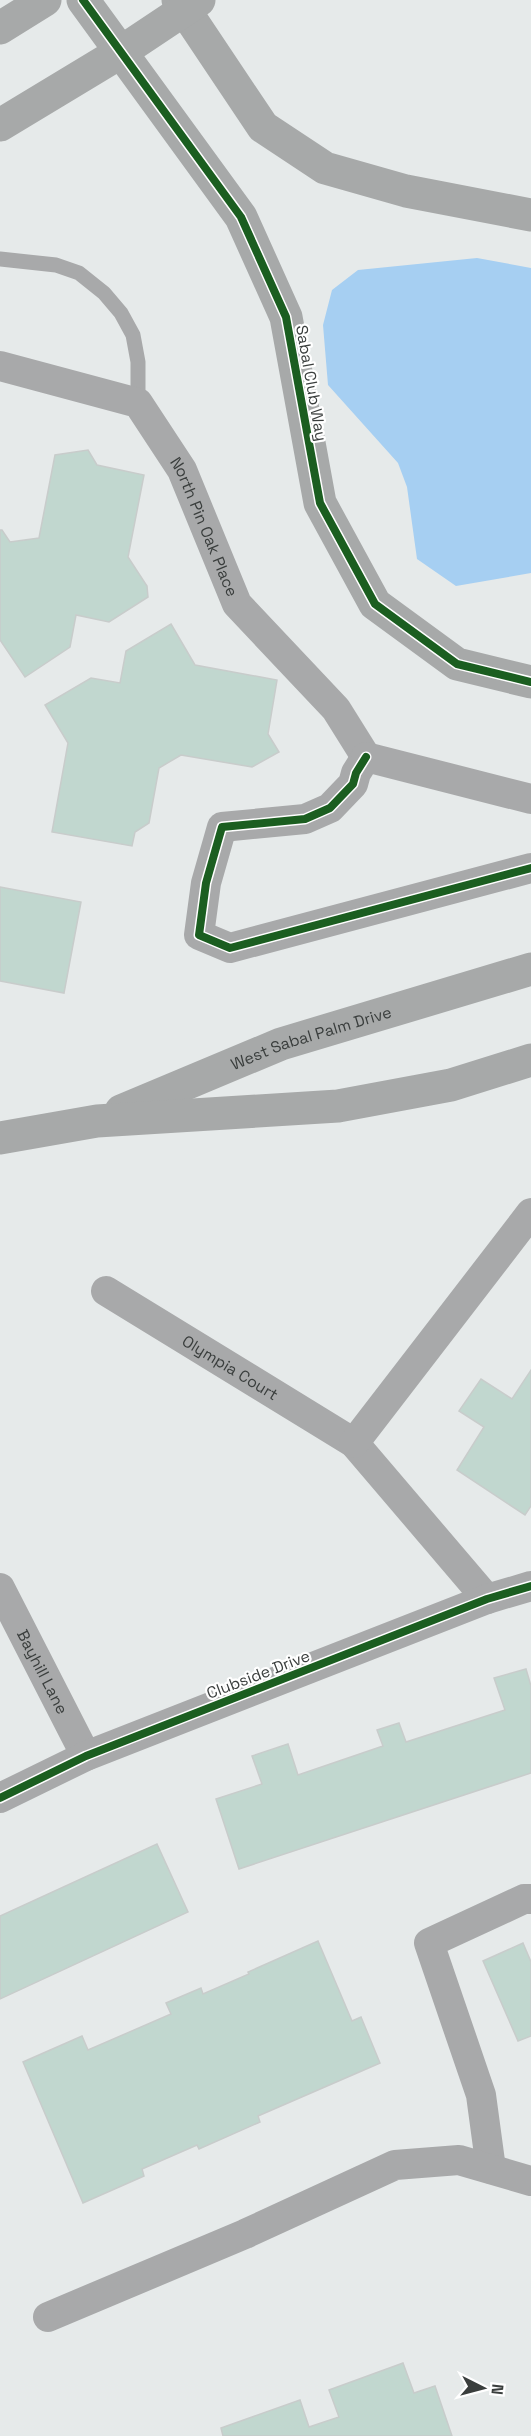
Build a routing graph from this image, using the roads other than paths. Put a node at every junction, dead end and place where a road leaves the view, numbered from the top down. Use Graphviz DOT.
graph roads {
  1 [pos="45,0"];
  2 [pos="83,0"];
  3 [pos="187,3"];
  4 [pos="0,28"];
  5 [pos="121,52"];
  6 [pos="0,125"];
  7 [pos="531,215"];
  8 [pos="0,259"];
  9 [pos="0,366"];
  10 [pos="138,403"];
  11 [pos="531,682"];
  12 [pos="366,757"];
  13 [pos="531,799"];
  14 [pos="531,868"];
  15 [pos="531,969"];
  16 [pos="531,1060"];
  17 [pos="98,1121"];
  18 [pos="0,1138"];
  19 [pos="531,1213"];
  20 [pos="106,1291"];
  21 [pos="354,1443"];
  22 [pos="531,1586"];
  23 [pos="0,1588"];
  24 [pos="487,1599"];
  25 [pos="86,1756"];
  26 [pos="0,1798"];
  27 [pos="531,1899"];
  28 [pos="491,2169"];
  29 [pos="531,2181"];
  30 [pos="48,2317"];
  1 -- 4 [label="street"];
  2 -- 5 [label="street, Sabal Club Way"];
  3 -- 5 [label="street"];
  3 -- 7 [label="street"];
  5 -- 6 [label="street"];
  5 -- 11 [label="street, Sabal Club Way"];
  8 -- 10 [label="lane"];
  9 -- 10 [label="street"];
  10 -- 12 [label="street, North Pin Oak Place"];
  12 -- 13 [label="street"];
  12 -- 14 [label="street"];
  15 -- 17 [label="street, West Sabal Palm Drive"];
  16 -- 17 [label="street, West Sabal Palm Drive"];
  17 -- 18 [label="street, West Sabal Palm Drive"];
  19 -- 21 [label="street"];
  20 -- 21 [label="street, Olympia Court"];
  21 -- 24 [label="street, Olympia Court"];
  22 -- 24 [label="street, Clubside Drive"];
  23 -- 25 [label="street, Bayhill Lane"];
  24 -- 25 [label="street, Clubside Drive"];
  25 -- 26 [label="street, Clubside Drive"];
  27 -- 28 [label="street"];
  28 -- 29 [label="street"];
  28 -- 30 [label="street"];
}
